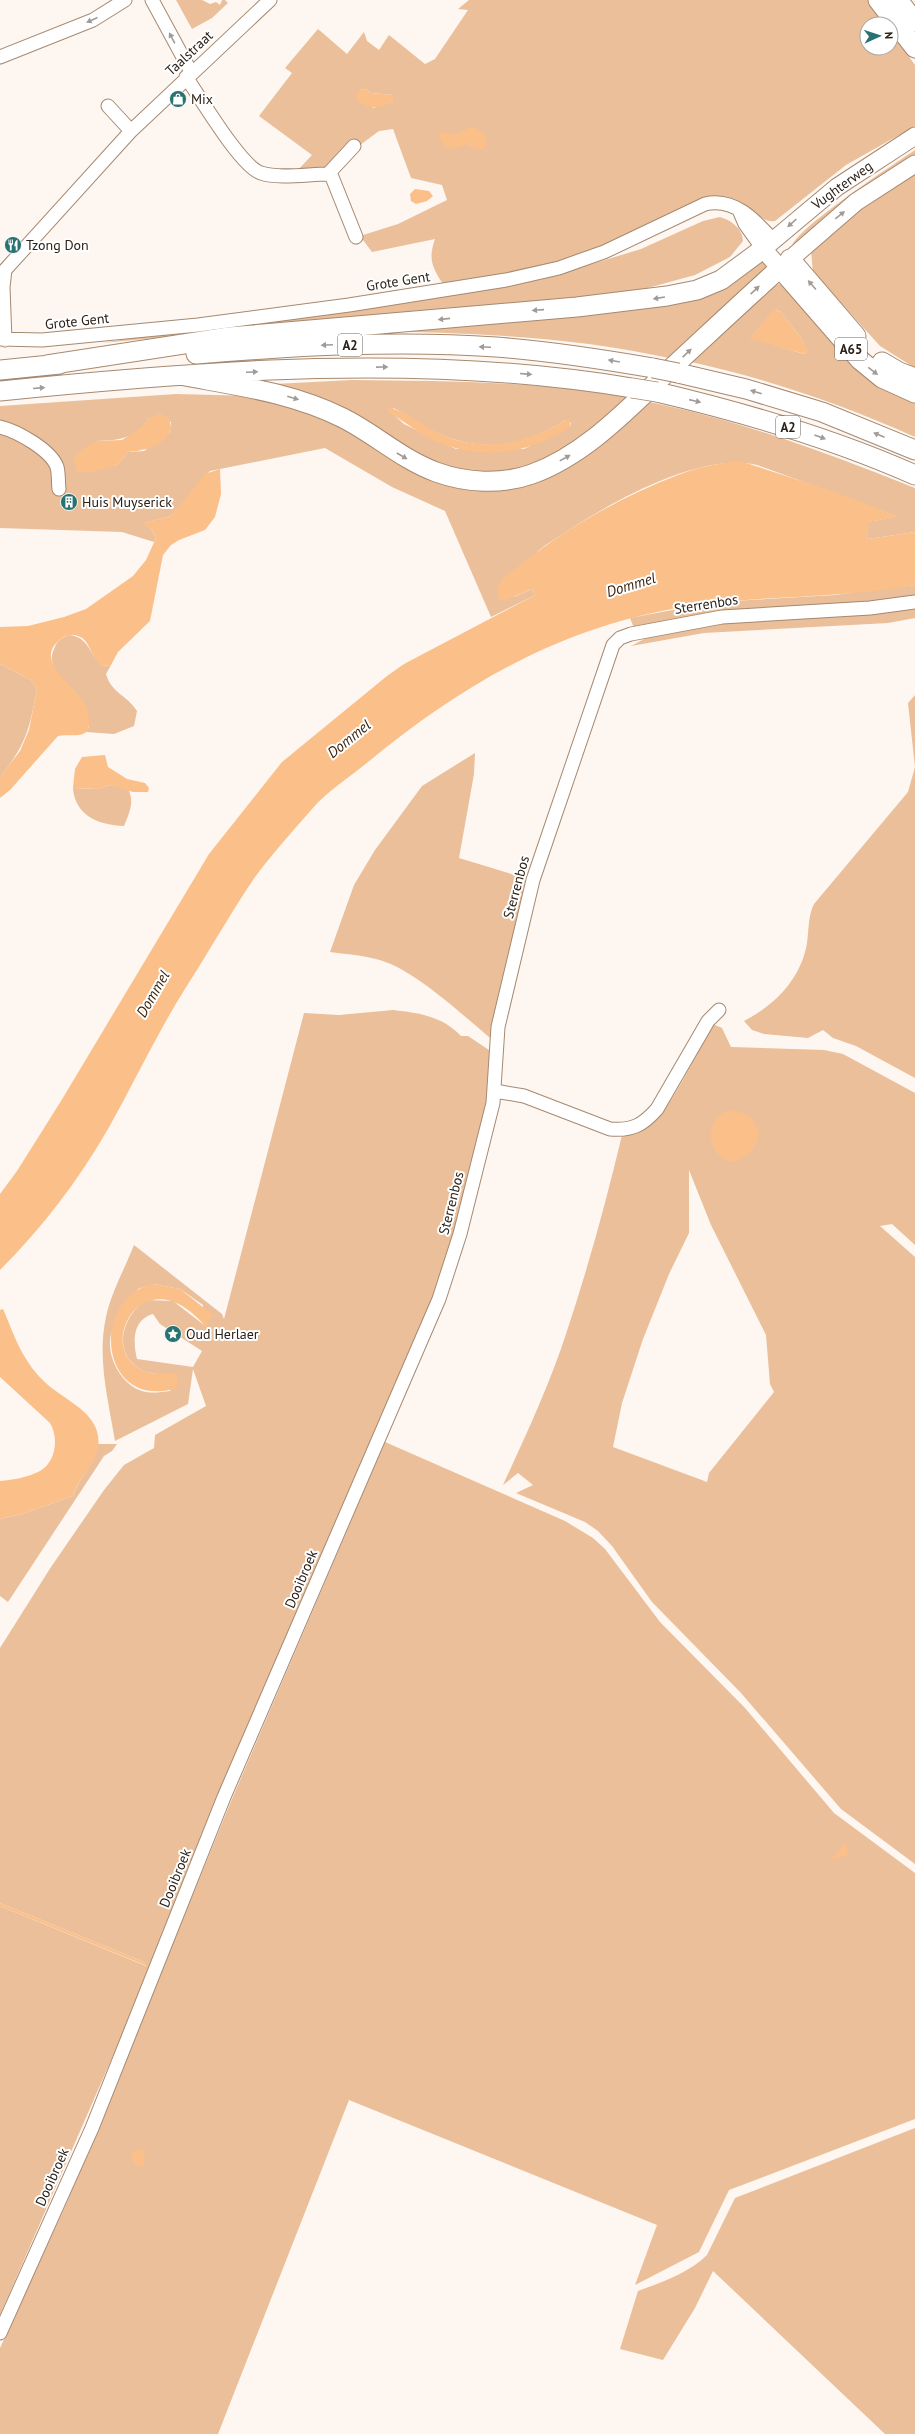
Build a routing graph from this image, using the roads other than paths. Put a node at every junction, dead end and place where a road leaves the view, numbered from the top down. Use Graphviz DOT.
graph roads {
  1 [pos="125,0"];
  2 [pos="152,0"];
  3 [pos="270,0"];
  4 [pos="878,0"];
  5 [pos="898,0"];
  6 [pos="915,22"];
  7 [pos="915,48"];
  8 [pos="0,57"];
  9 [pos="189,75"];
  10 [pos="108,106"];
  11 [pos="131,131"];
  12 [pos="915,136"];
  13 [pos="354,146"];
  14 [pos="915,164"];
  15 [pos="328,174"];
  16 [pos="356,237"];
  17 [pos="768,244"];
  18 [pos="785,263"];
  19 [pos="3,265"];
  20 [pos="3,340"];
  21 [pos="47,365"];
  22 [pos="0,370"];
  23 [pos="185,376"];
  24 [pos="915,378"];
  25 [pos="0,391"];
  26 [pos="915,393"];
  27 [pos="0,427"];
  28 [pos="915,450"];
  29 [pos="915,475"];
  30 [pos="59,489"];
  31 [pos="915,602"];
  32 [pos="719,1010"];
  33 [pos="495,1091"];
  34 [pos="381,1435"];
  35 [pos="0,2333"];
  1 -- 8 [label="street, one-way"];
  9 -- 2 [label="street, one-way"];
  3 -- 9 [label="street, Taalstraat"];
  4 -- 7 [label="highway"];
  5 -- 6 [label="highway"];
  9 -- 11 [label="street, Taalstraat"];
  9 -- 15 [label="street"];
  10 -- 11 [label="street"];
  11 -- 19 [label="street, Taalstraat"];
  12 -- 17 [label="main road, Vughterweg, one-way"];
  13 -- 15 [label="street"];
  18 -- 14 [label="main road, Vughterweg, one-way"];
  15 -- 16 [label="street"];
  17 -- 18 [label="main road"];
  17 -- 20 [label="street, Grote Gent"];
  17 -- 21 [label="highway, A2, one-way"];
  23 -- 18 [label="highway, A2, one-way"];
  24 -- 18 [label="highway, A65, one-way"];
  18 -- 26 [label="highway, A65, one-way"];
  19 -- 20 [label="street"];
  21 -- 22 [label="highway, A2"];
  28 -- 21 [label="highway, A2, one-way, bridge"];
  25 -- 23 [label="highway, A2, one-way"];
  23 -- 29 [label="highway, A2, one-way, bridge"];
  27 -- 30 [label="street"];
  31 -- 33 [label="street, Sterrenbos"];
  32 -- 33 [label="street"];
  33 -- 34 [label="street, Sterrenbos"];
  34 -- 35 [label="street, Dooibroek"];
}
